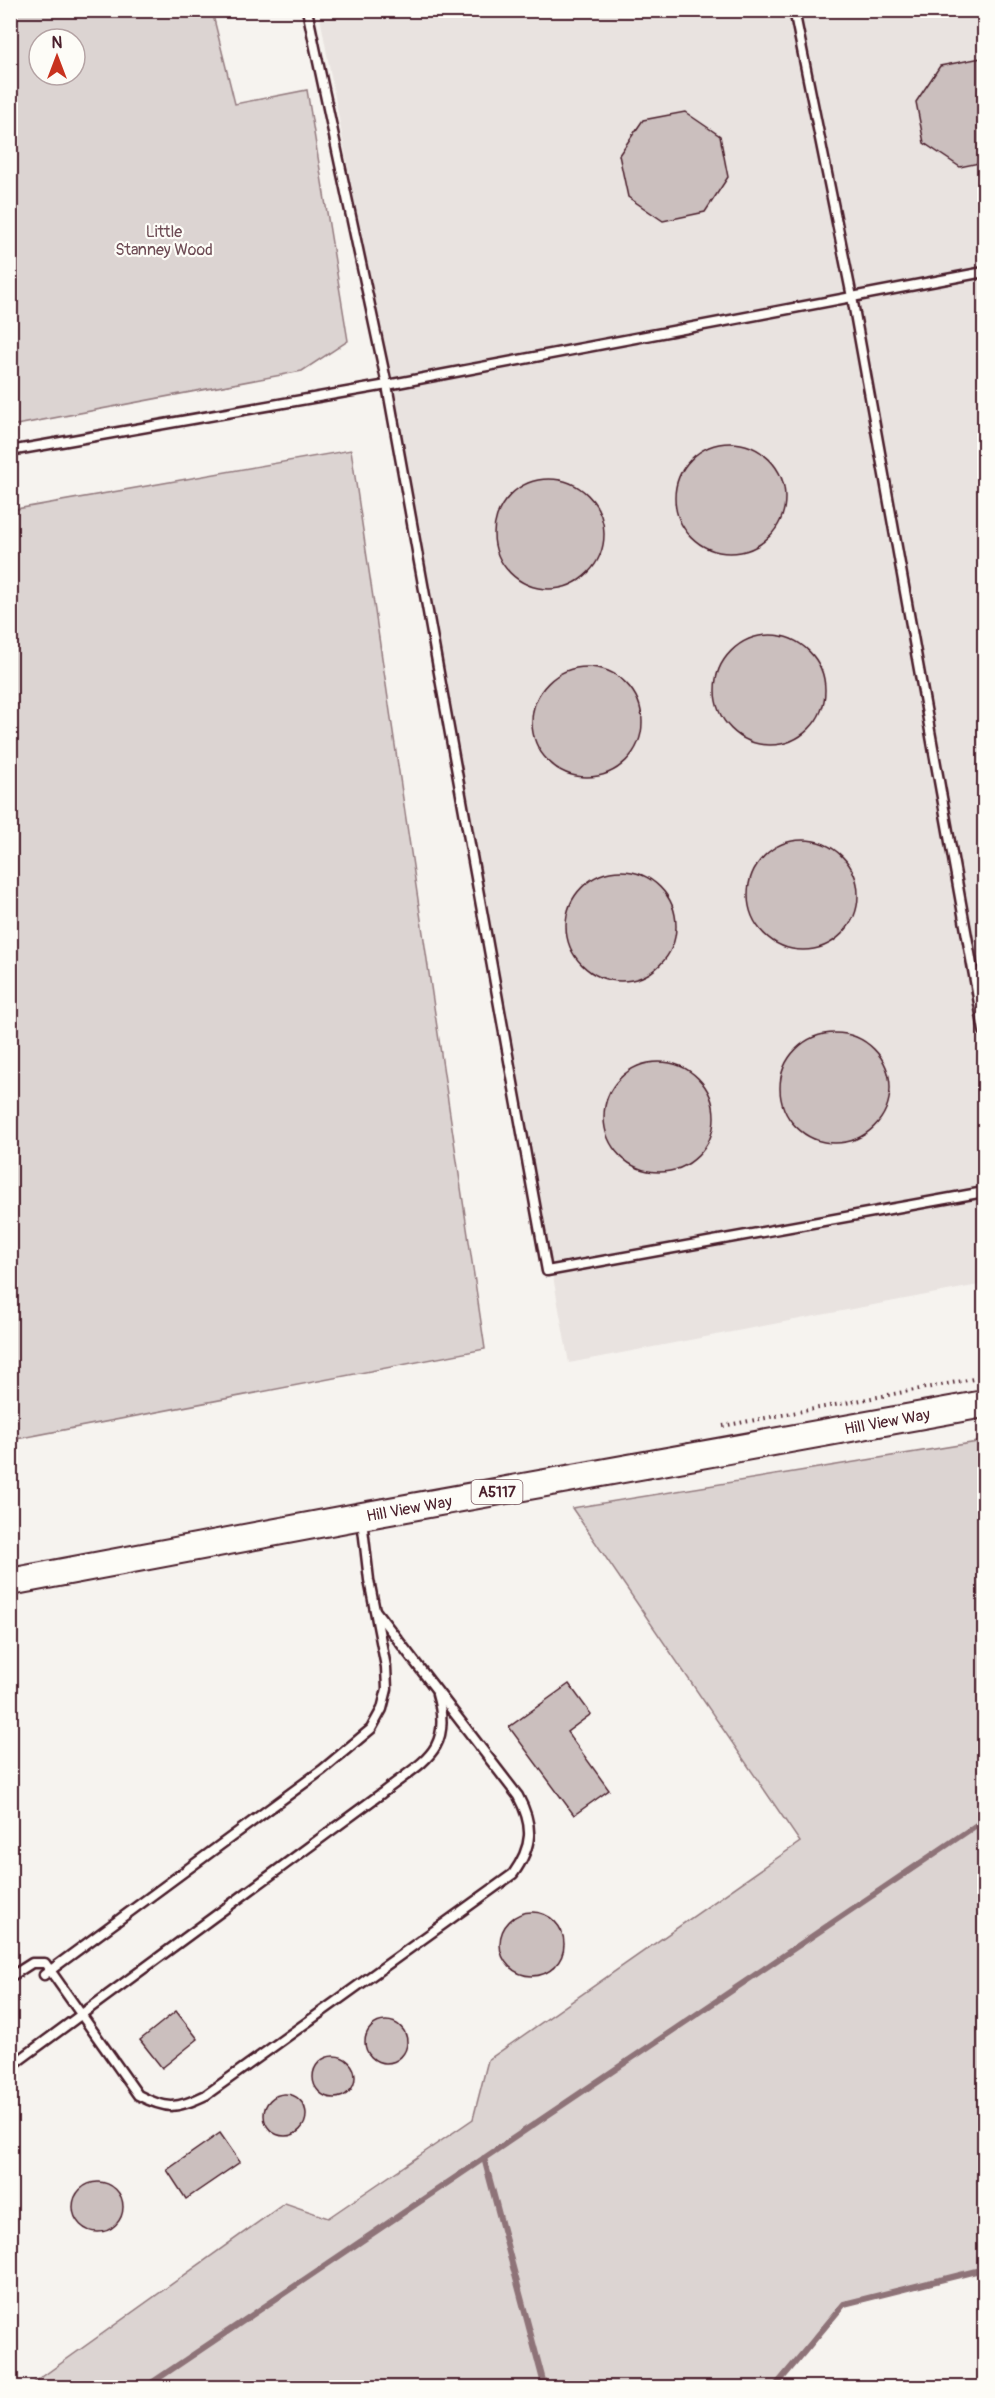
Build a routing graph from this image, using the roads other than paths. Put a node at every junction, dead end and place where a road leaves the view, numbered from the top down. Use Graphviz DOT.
graph roads {
  1 [pos="307,10"];
  2 [pos="794,10"];
  3 [pos="984,272"];
  4 [pos="852,297"];
  5 [pos="387,385"];
  6 [pos="10,451"];
  7 [pos="984,1031"];
  8 [pos="984,1192"];
  9 [pos="984,1404"];
  10 [pos="362,1516"];
  11 [pos="10,1582"];
  12 [pos="375,1610"];
  13 [pos="435,1688"];
  14 [pos="47,1973"];
  15 [pos="10,1977"];
  16 [pos="81,2015"];
  17 [pos="10,2067"];
  1 -- 5 [label="lane"];
  2 -- 4 [label="lane"];
  3 -- 4 [label="lane"];
  4 -- 5 [label="lane"];
  4 -- 7 [label="lane"];
  5 -- 6 [label="lane"];
  5 -- 8 [label="lane"];
  9 -- 10 [label="main road, Hill View Way / A5117"];
  10 -- 11 [label="main road, Hill View Way / A5117"];
  10 -- 12 [label="lane"];
  12 -- 13 [label="lane"];
  12 -- 14 [label="lane"];
  13 -- 16 [label="lane"];
  13 -- 16 [label="lane"];
  14 -- 15 [label="lane"];
  14 -- 16 [label="lane"];
  16 -- 17 [label="lane"];
}
